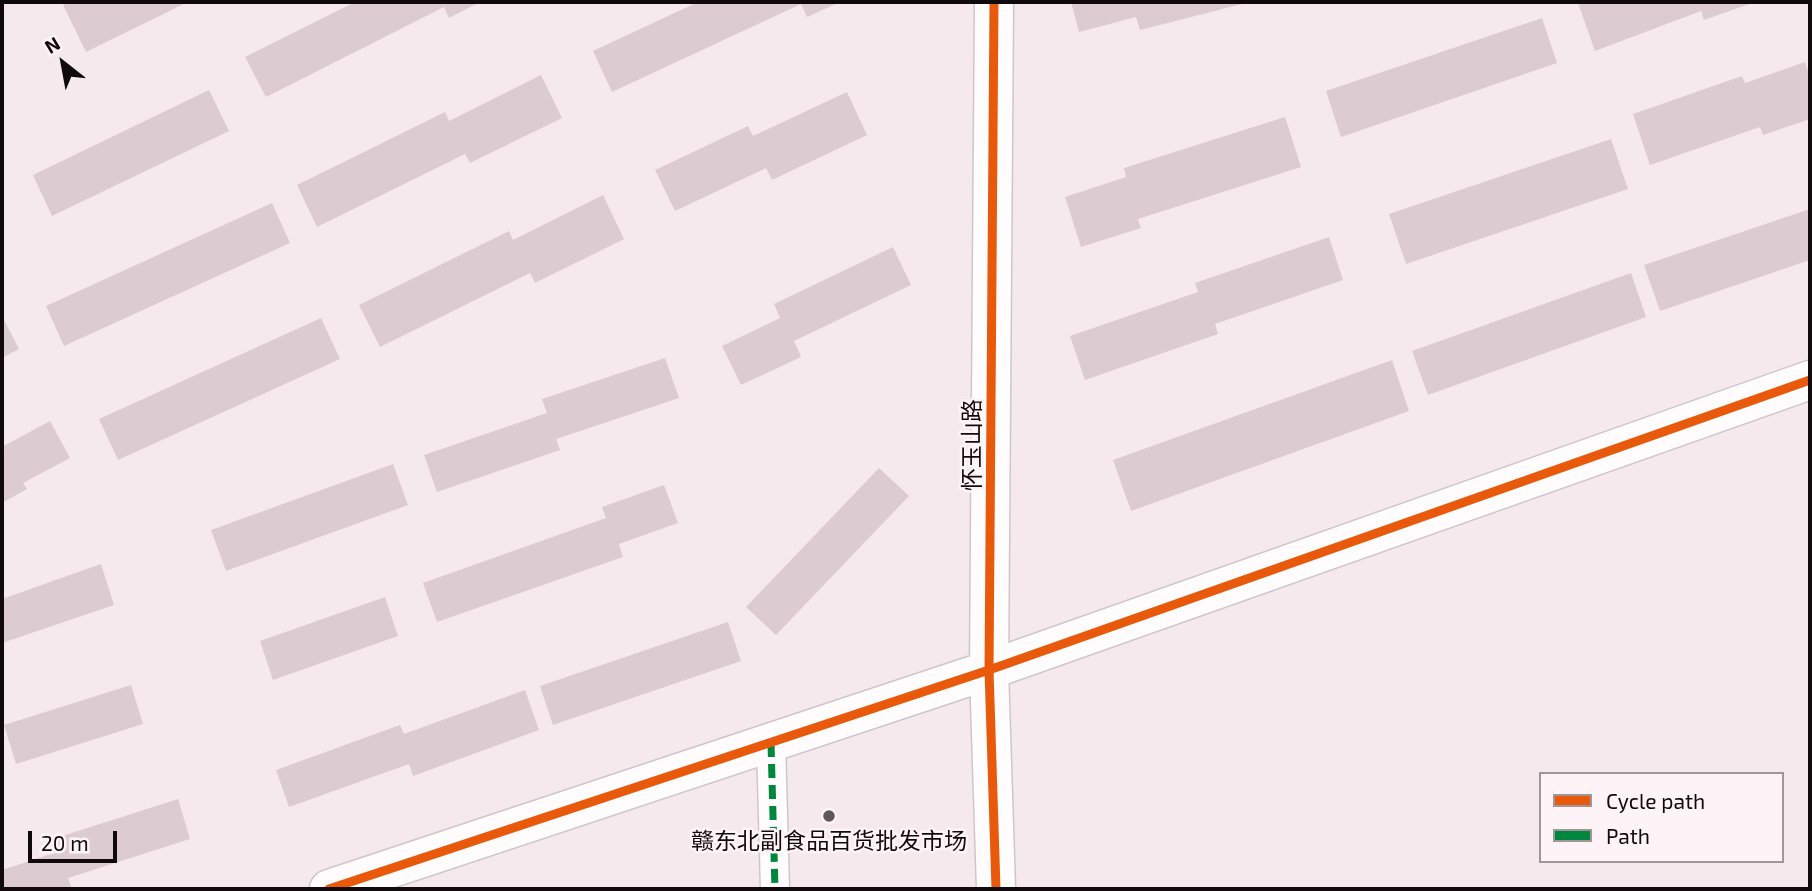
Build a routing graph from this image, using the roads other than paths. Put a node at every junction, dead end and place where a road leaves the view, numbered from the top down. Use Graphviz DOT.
graph roads {
  1 [pos="994,2"];
  2 [pos="1810,380"];
  3 [pos="989,670"];
  4 [pos="771,743"];
  5 [pos="329,889"];
  6 [pos="775,889"];
  7 [pos="996,889"];
  1 -- 3 [label="street, 怀玉山路"];
  2 -- 3 [label="street"];
  3 -- 4 [label="street"];
  3 -- 7 [label="street, 怀玉山路"];
  4 -- 5 [label="street"];
  4 -- 6 [label="street"];
}
